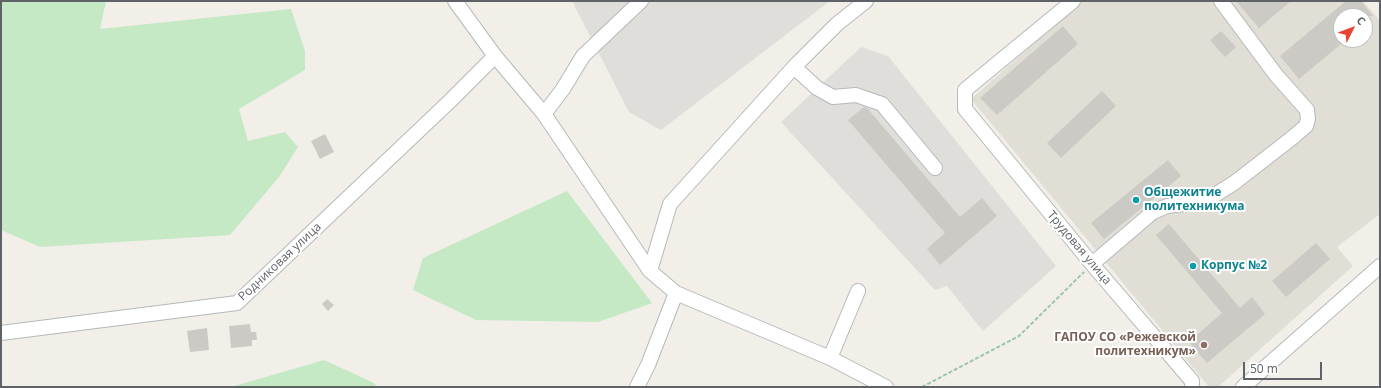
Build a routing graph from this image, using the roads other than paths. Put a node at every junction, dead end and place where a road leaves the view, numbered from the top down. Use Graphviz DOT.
graph roads {
  1 [pos="455,1"];
  2 [pos="641,1"];
  3 [pos="866,1"];
  4 [pos="1073,1"];
  5 [pos="1221,1"];
  6 [pos="495,56"];
  7 [pos="794,67"];
  8 [pos="544,114"];
  9 [pos="934,168"];
  10 [pos="1092,264"];
  11 [pos="1380,266"];
  12 [pos="650,271"];
  13 [pos="858,291"];
  14 [pos="676,293"];
  15 [pos="1,333"];
  16 [pos="830,358"];
  17 [pos="637,387"];
  18 [pos="886,387"];
  19 [pos="1192,387"];
  20 [pos="1243,387"];
  1 -- 6 [label="street"];
  2 -- 8 [label="street"];
  3 -- 7 [label="street"];
  4 -- 10 [label="street, Трудовая улица"];
  5 -- 10 [label="street"];
  6 -- 8 [label="street"];
  6 -- 15 [label="street, Родниковая улица"];
  7 -- 9 [label="street"];
  7 -- 12 [label="street"];
  8 -- 12 [label="street"];
  10 -- 19 [label="street, Трудовая улица"];
  11 -- 20 [label="street"];
  12 -- 14 [label="street"];
  13 -- 16 [label="street"];
  14 -- 16 [label="street"];
  14 -- 17 [label="street"];
  16 -- 18 [label="street"];
}
